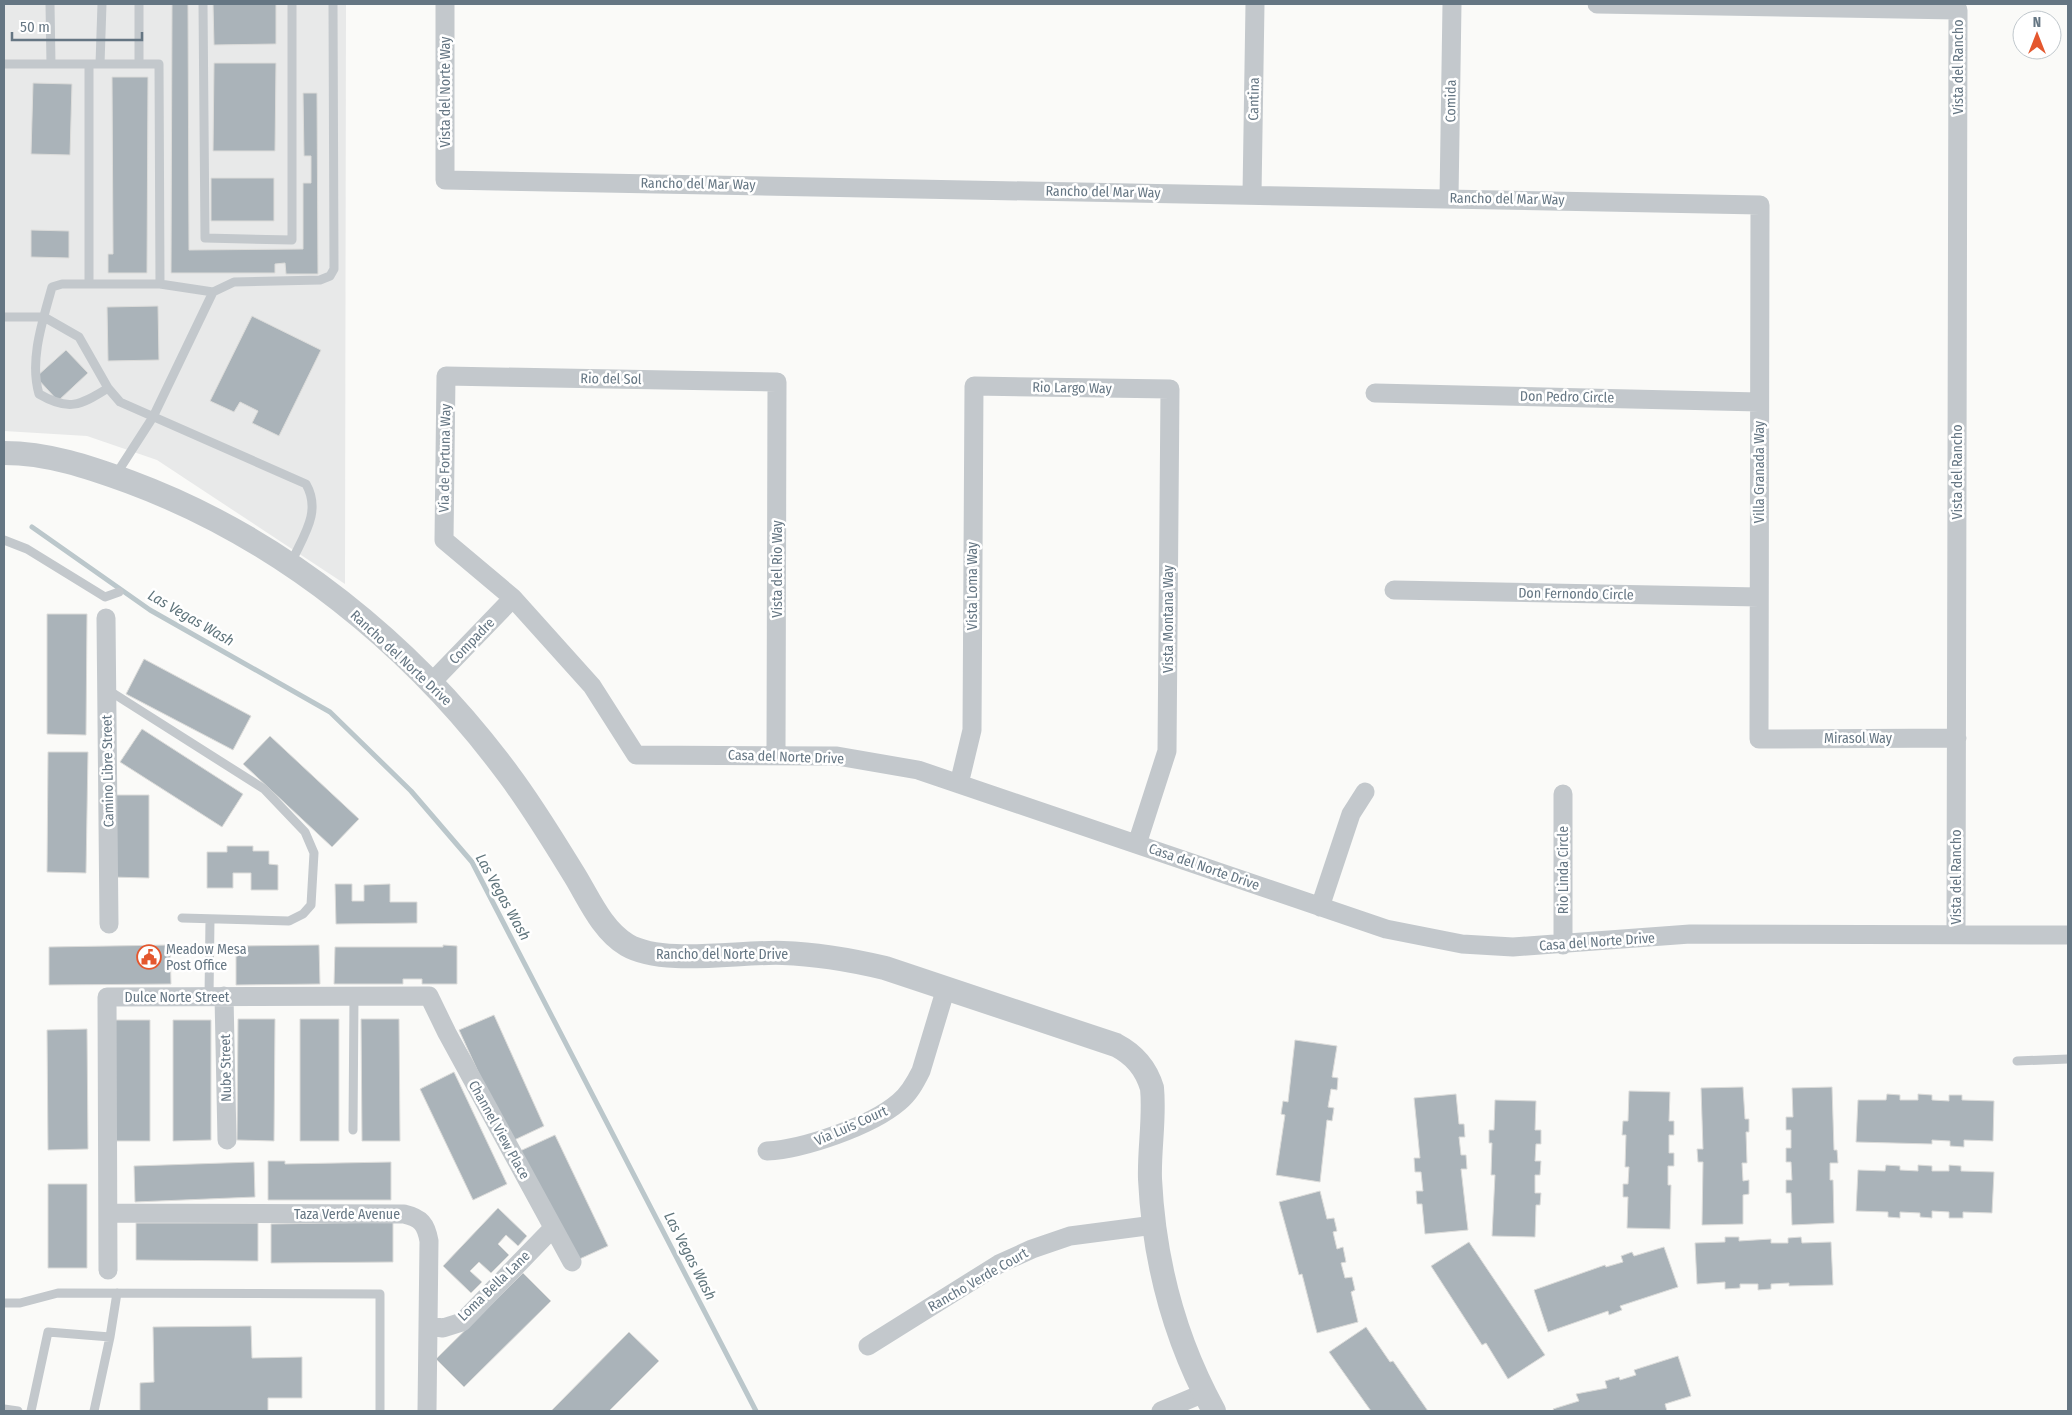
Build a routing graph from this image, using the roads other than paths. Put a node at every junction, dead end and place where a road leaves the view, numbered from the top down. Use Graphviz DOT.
graph roads {
  1 [pos="50,4"];
  2 [pos="102,4"];
  3 [pos="139,4"];
  4 [pos="203,4"];
  5 [pos="292,4"];
  6 [pos="333,4"];
  7 [pos="445,4"];
  8 [pos="1256,4"];
  9 [pos="1452,4"];
  10 [pos="1597,4"];
  11 [pos="1704,5"];
  12 [pos="4,64"];
  13 [pos="50,64"];
  14 [pos="89,64"];
  15 [pos="100,64"];
  16 [pos="139,64"];
  17 [pos="445,180"];
  18 [pos="1252,194"];
  19 [pos="1449,198"];
  20 [pos="1760,205"];
  21 [pos="89,284"];
  22 [pos="160,284"];
  23 [pos="213,292"];
  24 [pos="4,317"];
  25 [pos="44,317"];
  26 [pos="446,376"];
  27 [pos="777,382"];
  28 [pos="974,386"];
  29 [pos="108,388"];
  30 [pos="1170,390"];
  31 [pos="1375,393"];
  32 [pos="1759,402"];
  33 [pos="153,418"];
  34 [pos="4,453"];
  35 [pos="115,476"];
  36 [pos="4,540"];
  37 [pos="444,540"];
  38 [pos="290,565"];
  39 [pos="1394,590"];
  40 [pos="119,592"];
  41 [pos="1759,597"];
  42 [pos="513,598"];
  43 [pos="106,618"];
  44 [pos="431,684"];
  45 [pos="107,689"];
  46 [pos="1957,738"];
  47 [pos="1759,739"];
  48 [pos="776,755"];
  49 [pos="960,784"];
  50 [pos="1365,792"];
  51 [pos="1563,794"];
  52 [pos="1136,844"];
  53 [pos="1320,907"];
  54 [pos="182,918"];
  55 [pos="210,919"];
  56 [pos="109,924"];
  57 [pos="1956,934"];
  58 [pos="2068,935"];
  59 [pos="1563,945"];
  60 [pos="946,988"];
  61 [pos="354,996"];
  62 [pos="429,996"];
  63 [pos="217,997"];
  64 [pos="2068,1060"];
  65 [pos="2017,1061"];
  66 [pos="352,1130"];
  67 [pos="227,1140"];
  68 [pos="767,1151"];
  69 [pos="108,1213"];
  70 [pos="1154,1225"];
  71 [pos="553,1228"];
  72 [pos="572,1262"];
  73 [pos="108,1270"];
  74 [pos="117,1293"];
  75 [pos="4,1304"];
  76 [pos="428,1326"];
  77 [pos="110,1337"];
  78 [pos="868,1346"];
  79 [pos="1209,1402"];
  80 [pos="4,1409"];
  81 [pos="18,1411"];
  82 [pos="31,1411"];
  83 [pos="94,1411"];
  84 [pos="380,1411"];
  85 [pos="427,1411"];
  86 [pos="1161,1411"];
  1 -- 13 [label="lane"];
  2 -- 15 [label="lane"];
  3 -- 16 [label="lane"];
  4 -- 5 [label="lane"];
  6 -- 23 [label="lane"];
  7 -- 17 [label="street, Vista del Norte Way"];
  8 -- 18 [label="street, Cantina"];
  9 -- 19 [label="street, Comida"];
  10 -- 11 [label="street"];
  11 -- 46 [label="street, Vista del Rancho"];
  12 -- 13 [label="lane"];
  13 -- 14 [label="lane"];
  14 -- 15 [label="lane"];
  14 -- 21 [label="lane"];
  15 -- 16 [label="lane"];
  16 -- 22 [label="lane"];
  17 -- 18 [label="street, Rancho del Mar Way"];
  18 -- 19 [label="street, Rancho del Mar Way"];
  19 -- 20 [label="street, Rancho del Mar Way"];
  20 -- 32 [label="street, Villa Granada Way"];
  21 -- 22 [label="lane"];
  21 -- 25 [label="lane"];
  22 -- 23 [label="lane"];
  23 -- 33 [label="lane"];
  24 -- 25 [label="lane"];
  25 -- 29 [label="lane"];
  25 -- 29 [label="lane"];
  26 -- 27 [label="street, Rio del Sol"];
  26 -- 37 [label="street, Via de Fortuna Way"];
  27 -- 48 [label="street, Vista del Rio Way"];
  28 -- 30 [label="street, Rio Largo Way"];
  28 -- 49 [label="street, Vista Loma Way"];
  29 -- 33 [label="lane"];
  30 -- 52 [label="street, Vista Montana Way"];
  31 -- 32 [label="street, Don Pedro Circle"];
  32 -- 41 [label="street, Villa Granada Way"];
  33 -- 35 [label="lane"];
  33 -- 38 [label="lane"];
  34 -- 35 [label="street, Rancho del Norte Drive"];
  35 -- 38 [label="street, Rancho del Norte Drive"];
  36 -- 40 [label="lane"];
  37 -- 42 [label="street, Casa del Norte Drive"];
  38 -- 44 [label="street, Rancho del Norte Drive"];
  39 -- 41 [label="street, Don Fernondo Circle"];
  41 -- 47 [label="street, Villa Granada Way"];
  42 -- 44 [label="street, Compadre"];
  42 -- 48 [label="street, Casa del Norte Drive"];
  43 -- 45 [label="street, Camino Libre Street"];
  44 -- 60 [label="street, Rancho del Norte Drive"];
  45 -- 55 [label="lane"];
  45 -- 56 [label="street, Camino Libre Street"];
  46 -- 47 [label="street, Mirasol Way"];
  46 -- 57 [label="street, Vista del Rancho"];
  48 -- 49 [label="street, Casa del Norte Drive"];
  49 -- 52 [label="street, Casa del Norte Drive"];
  50 -- 53 [label="street"];
  51 -- 59 [label="street, Rio Linda Circle"];
  52 -- 53 [label="street, Casa del Norte Drive"];
  53 -- 59 [label="street, Casa del Norte Drive"];
  54 -- 55 [label="lane"];
  55 -- 63 [label="lane"];
  57 -- 58 [label="street, Casa del Norte Drive"];
  57 -- 59 [label="street, Casa del Norte Drive"];
  60 -- 68 [label="street, Via Luis Court"];
  60 -- 70 [label="street, Rancho del Norte Drive"];
  61 -- 62 [label="street, Dulce Norte Street"];
  61 -- 63 [label="street, Dulce Norte Street"];
  61 -- 66 [label="lane"];
  62 -- 71 [label="street, Channel View Place"];
  63 -- 67 [label="street, Nube Street"];
  63 -- 69 [label="street, Dulce Norte Street"];
  64 -- 65 [label="lane"];
  69 -- 73 [label="street, Dulce Norte Street"];
  69 -- 76 [label="street, Taza Verde Avenue"];
  70 -- 78 [label="street, Rancho Verde Court"];
  70 -- 79 [label="street, Rancho del Norte Drive"];
  71 -- 72 [label="street, Channel View Place"];
  71 -- 76 [label="street, Loma Bella Lane"];
  74 -- 75 [label="lane"];
  74 -- 77 [label="lane"];
  74 -- 84 [label="lane"];
  76 -- 85 [label="street, Taza Verde Avenue"];
  77 -- 82 [label="lane"];
  77 -- 83 [label="lane"];
  79 -- 86 [label="street"];
  80 -- 81 [label="lane"];
}
